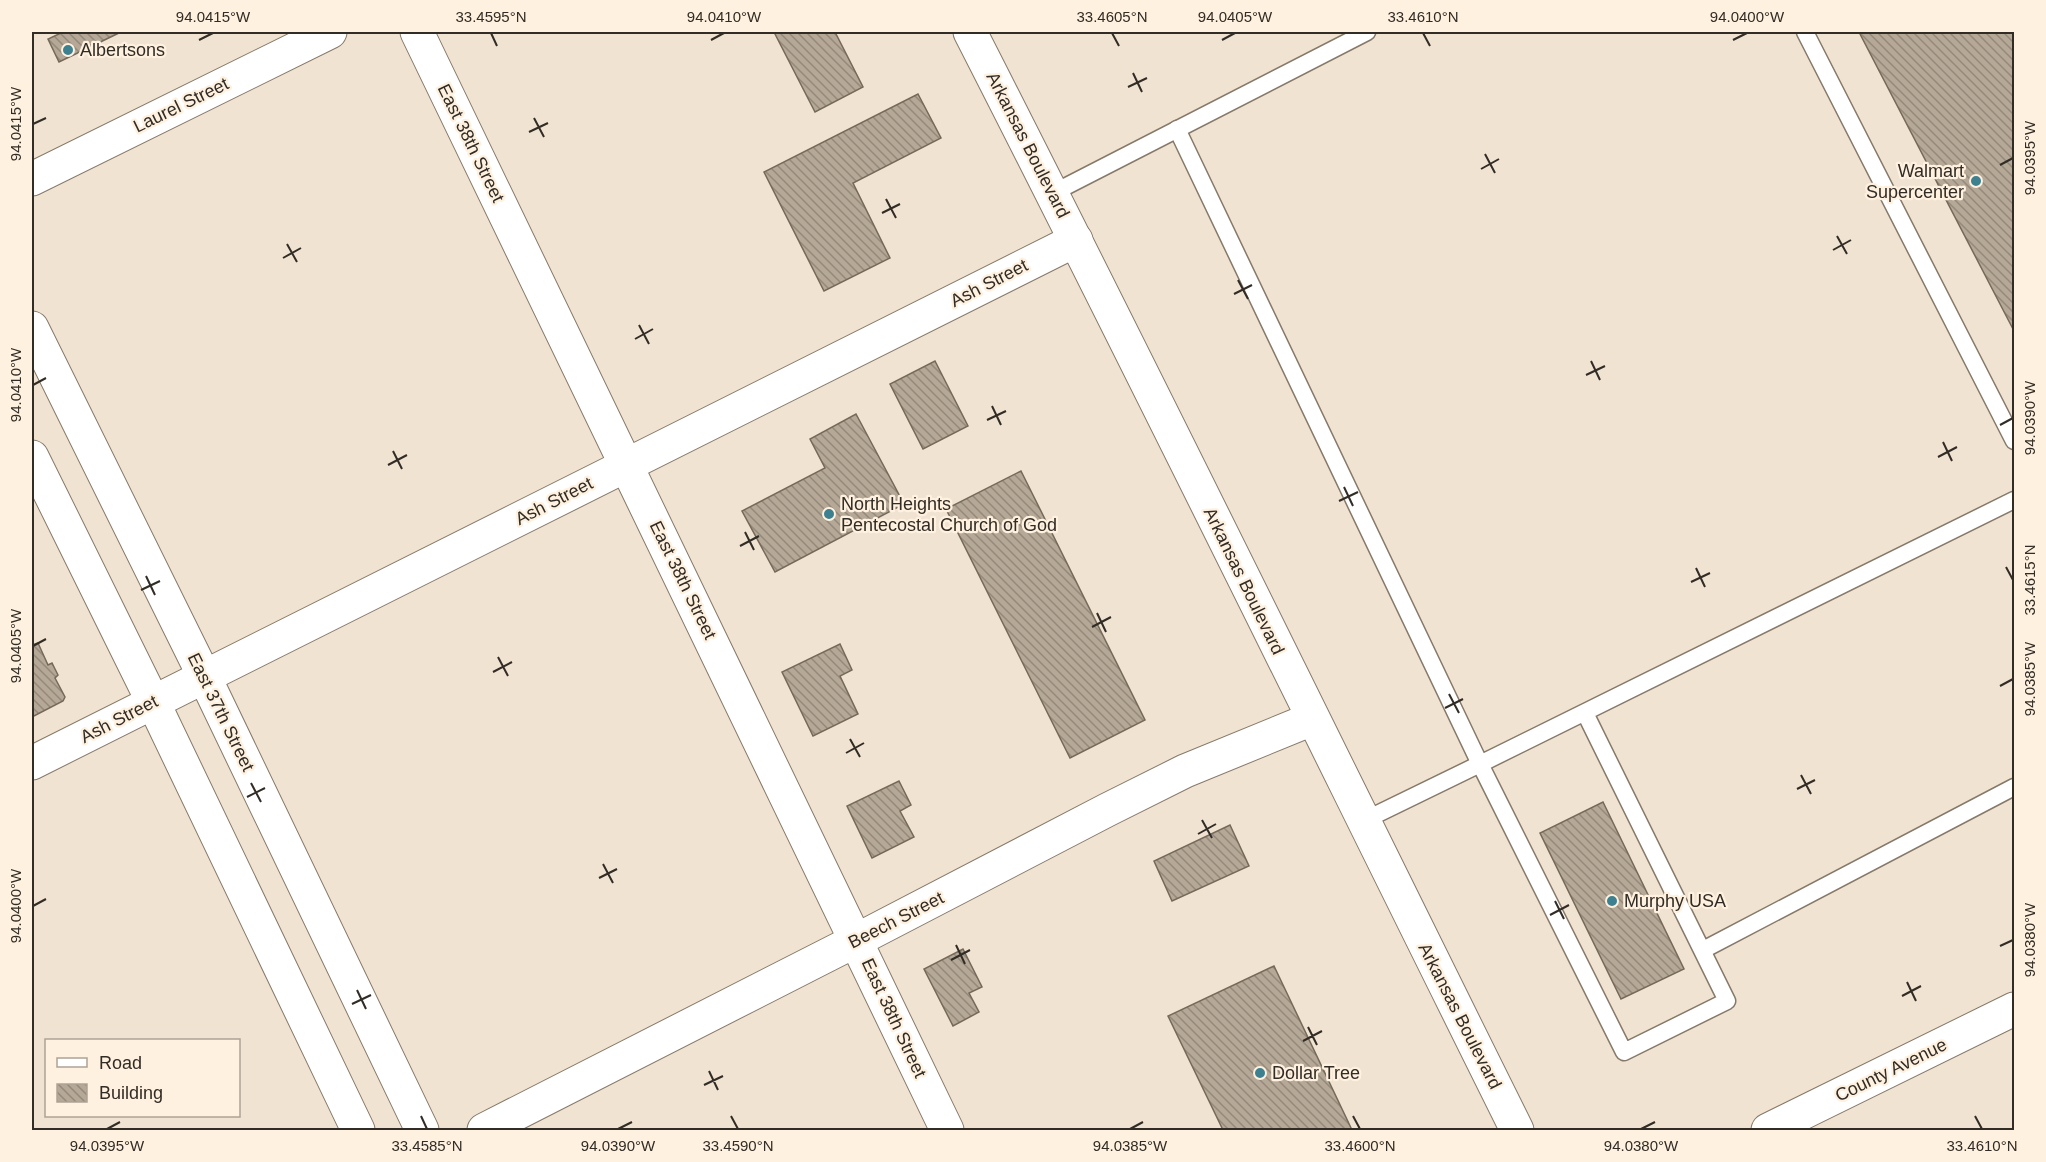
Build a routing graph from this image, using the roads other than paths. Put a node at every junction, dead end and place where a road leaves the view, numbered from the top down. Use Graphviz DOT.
graph roads {
  1 [pos="330,32"];
  2 [pos="417,32"];
  3 [pos="970,32"];
  4 [pos="1367,32"];
  5 [pos="1805,32"];
  6 [pos="1177,129"];
  7 [pos="32,179"];
  8 [pos="1053,193"];
  9 [pos="1077,240"];
  10 [pos="32,328"];
  11 [pos="2014,441"];
  12 [pos="32,457"];
  13 [pos="627,464"];
  14 [pos="2014,500"];
  15 [pos="204,676"];
  16 [pos="153,702"];
  17 [pos="1585,713"];
  18 [pos="1312,719"];
  19 [pos="32,763"];
  20 [pos="1480,764"];
  21 [pos="2014,787"];
  22 [pos="1363,821"];
  23 [pos="857,940"];
  24 [pos="1702,950"];
  25 [pos="2014,1009"];
  26 [pos="358,1131"];
  27 [pos="422,1131"];
  28 [pos="484,1131"];
  29 [pos="947,1131"];
  30 [pos="1517,1131"];
  31 [pos="1768,1131"];
  1 -- 7 [label="street, Laurel Street"];
  2 -- 13 [label="street, East 38th Street"];
  3 -- 8 [label="street, Arkansas Boulevard"];
  4 -- 6 [label="lane"];
  5 -- 11 [label="lane"];
  6 -- 8 [label="lane"];
  6 -- 20 [label="lane"];
  8 -- 9 [label="street, Arkansas Boulevard"];
  9 -- 13 [label="street, Ash Street"];
  9 -- 18 [label="street, Arkansas Boulevard"];
  10 -- 15 [label="street, East 37th Street"];
  12 -- 16 [label="street"];
  13 -- 15 [label="street, Ash Street"];
  13 -- 23 [label="street, East 38th Street"];
  14 -- 17 [label="lane"];
  15 -- 16 [label="street, Ash Street"];
  15 -- 27 [label="street, East 37th Street"];
  16 -- 19 [label="street, Ash Street"];
  16 -- 26 [label="street"];
  17 -- 20 [label="lane"];
  17 -- 24 [label="lane"];
  18 -- 22 [label="street, Arkansas Boulevard"];
  18 -- 23 [label="street, Beech Street"];
  20 -- 22 [label="lane"];
  20 -- 24 [label="lane"];
  21 -- 24 [label="lane"];
  22 -- 30 [label="street, Arkansas Boulevard"];
  23 -- 28 [label="street, Beech Street"];
  23 -- 29 [label="street, East 38th Street"];
  25 -- 31 [label="street, County Avenue"];
}
